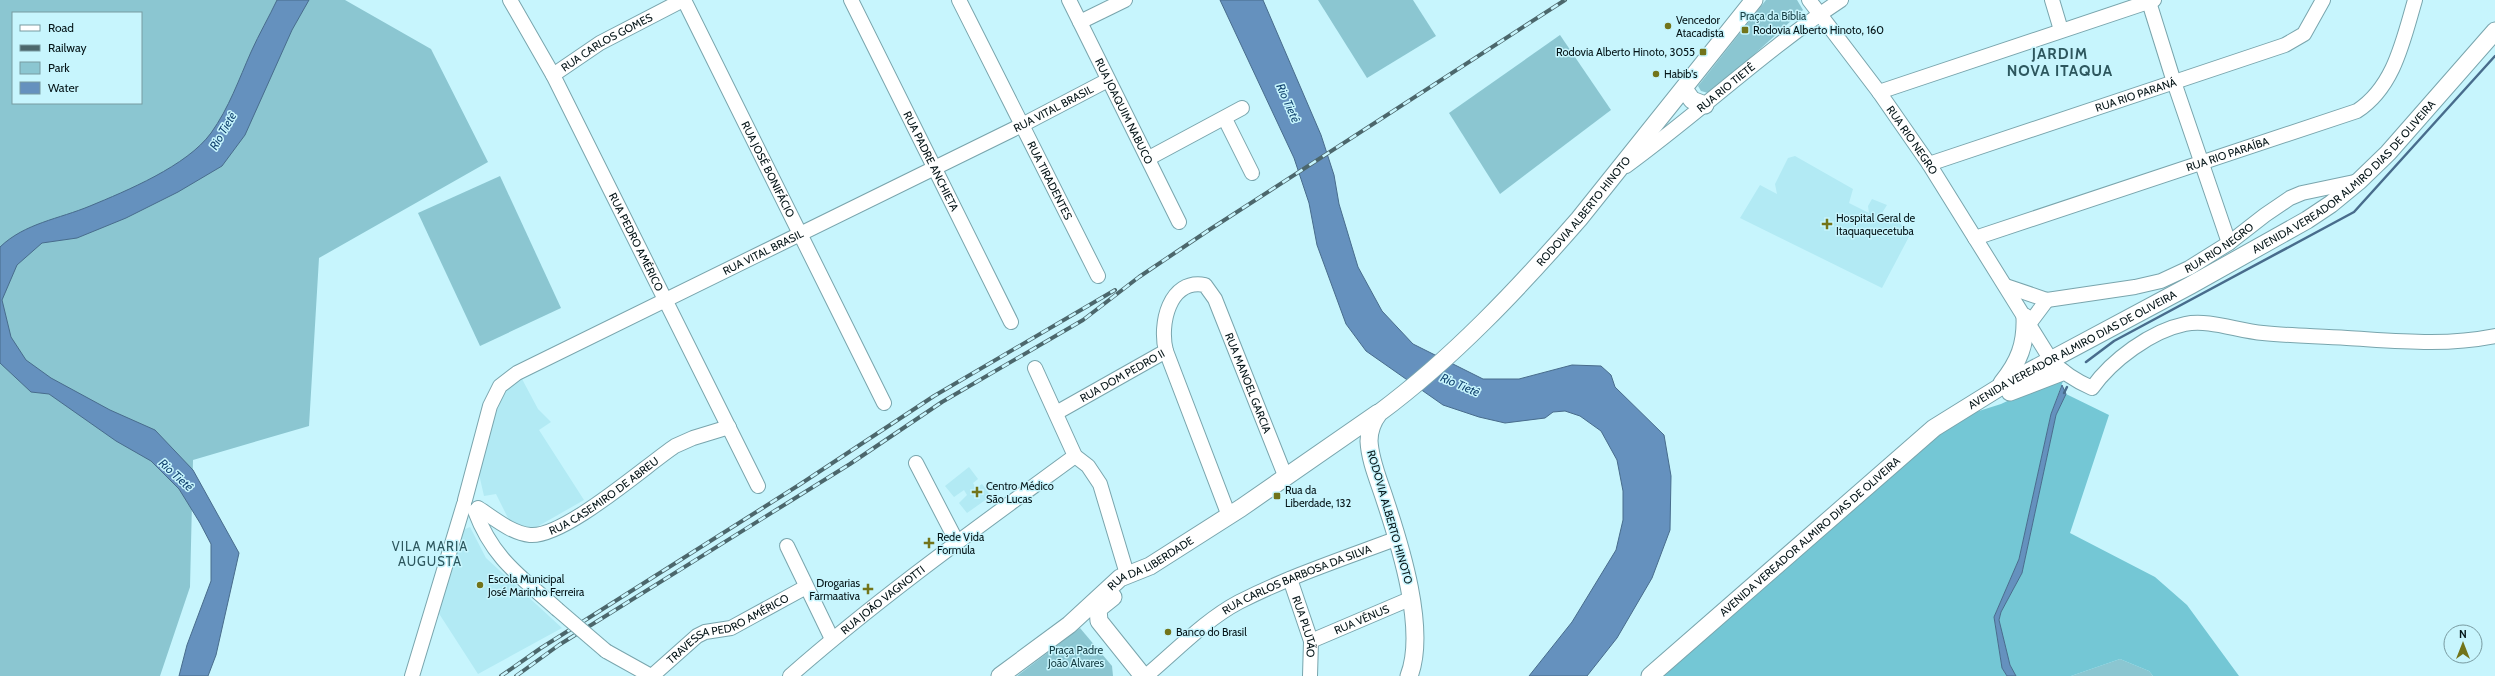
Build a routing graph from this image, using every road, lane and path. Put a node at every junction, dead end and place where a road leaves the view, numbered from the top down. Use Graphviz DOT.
graph roads {
  1 [pos="510,0"];
  2 [pos="684,0"];
  3 [pos="851,0"];
  4 [pos="959,0"];
  5 [pos="1069,0"];
  6 [pos="1125,0"];
  7 [pos="1754,0"];
  8 [pos="1809,0"];
  9 [pos="1841,0"];
  10 [pos="2052,0"];
  11 [pos="2323,0"];
  12 [pos="2414,0"];
  13 [pos="2152,1"];
  14 [pos="1819,14"];
  15 [pos="1080,22"];
  16 [pos="2061,30"];
  17 [pos="2495,31"];
  18 [pos="553,75"];
  19 [pos="1108,80"];
  20 [pos="2174,82"];
  21 [pos="1684,89"];
  22 [pos="1879,92"];
  23 [pos="1705,105"];
  24 [pos="1242,108"];
  25 [pos="1225,119"];
  26 [pos="1022,125"];
  27 [pos="1149,158"];
  28 [pos="2201,163"];
  29 [pos="1928,164"];
  30 [pos="935,166"];
  31 [pos="1252,173"];
  32 [pos="1612,176"];
  33 [pos="2359,181"];
  34 [pos="1179,222"];
  35 [pos="800,232"];
  36 [pos="1975,238"];
  37 [pos="2230,243"];
  38 [pos="1098,276"];
  39 [pos="2006,286"];
  40 [pos="1210,288"];
  41 [pos="2047,300"];
  42 [pos="666,301"];
  43 [pos="2027,320"];
  44 [pos="1011,322"];
  45 [pos="2495,336"];
  46 [pos="1166,351"];
  47 [pos="2056,366"];
  48 [pos="1035,368"];
  49 [pos="2000,387"];
  50 [pos="1395,400"];
  51 [pos="884,403"];
  52 [pos="1958,412"];
  53 [pos="1056,413"];
  54 [pos="1379,413"];
  55 [pos="729,427"];
  56 [pos="1370,430"];
  57 [pos="1346,442"];
  58 [pos="1075,456"];
  59 [pos="1372,461"];
  60 [pos="1310,462"];
  61 [pos="916,463"];
  62 [pos="1286,478"];
  63 [pos="758,486"];
  64 [pos="471,506"];
  65 [pos="1229,516"];
  66 [pos="1398,538"];
  67 [pos="957,542"];
  68 [pos="787,546"];
  69 [pos="1150,566"];
  70 [pos="1127,574"];
  71 [pos="1290,579"];
  72 [pos="806,586"];
  73 [pos="1412,598"];
  74 [pos="1107,601"];
  75 [pos="1099,621"];
  76 [pos="1068,625"];
  77 [pos="832,640"];
  78 [pos="1311,641"];
  79 [pos="1407,675"];
  80 [pos="412,676"];
  81 [pos="651,676"];
  82 [pos="790,676"];
  83 [pos="1000,676"];
  84 [pos="1143,676"];
  85 [pos="1146,676"];
  86 [pos="1310,676"];
  87 [pos="1650,676"];
  1 -- 18 [label="street, RUA PEDRO AMÉRICO"];
  2 -- 18 [label="street, RUA CARLOS GOMES"];
  2 -- 35 [label="street, RUA JOSÉ BONIFÁCIO"];
  3 -- 30 [label="street, RUA PADRE ANCHIETA"];
  4 -- 26 [label="street, RUA TIRADENTES"];
  5 -- 15 [label="street, RUA JOAQUIM NABUCO"];
  6 -- 15 [label="street"];
  7 -- 21 [label="main road, RODOVIA ALBERTO HINOTO"];
  8 -- 14 [label="street, RUA RIO NEGRO"];
  9 -- 14 [label="street, RUA RIO TIETÊ"];
  10 -- 16 [label="street"];
  11 -- 20 [label="street, RUA RIO PARANÁ"];
  12 -- 28 [label="street, RUA RIO PARAÍBA"];
  13 -- 16 [label="street"];
  13 -- 20 [label="street"];
  14 -- 22 [label="street, RUA RIO NEGRO"];
  14 -- 23 [label="street, RUA RIO TIETÊ"];
  15 -- 19 [label="street, RUA JOAQUIM NABUCO"];
  16 -- 22 [label="street"];
  17 -- 33 [label="main road, AVENIDA VEREADOR ALMIRO DIAS DE OLIVEIRA"];
  18 -- 42 [label="street, RUA PEDRO AMÉRICO"];
  19 -- 26 [label="street, RUA VITAL BRASIL"];
  19 -- 27 [label="street, RUA JOAQUIM NABUCO"];
  20 -- 28 [label="street"];
  20 -- 29 [label="street, RUA RIO PARANÁ"];
  21 -- 23 [label="main road"];
  21 -- 32 [label="main road, RODOVIA ALBERTO HINOTO"];
  22 -- 29 [label="street, RUA RIO NEGRO"];
  23 -- 32 [label="street, RUA RIO TIETÊ"];
  24 -- 25 [label="street"];
  25 -- 27 [label="street"];
  25 -- 31 [label="street"];
  26 -- 30 [label="street, RUA VITAL BRASIL"];
  26 -- 38 [label="street, RUA TIRADENTES"];
  27 -- 34 [label="street, RUA JOAQUIM NABUCO"];
  28 -- 36 [label="street, RUA RIO PARAÍBA"];
  28 -- 37 [label="street"];
  29 -- 36 [label="street, RUA RIO NEGRO"];
  30 -- 35 [label="street, RUA VITAL BRASIL"];
  30 -- 44 [label="street, RUA PADRE ANCHIETA"];
  32 -- 50 [label="main road, RODOVIA ALBERTO HINOTO"];
  33 -- 37 [label="street, RUA RIO NEGRO"];
  33 -- 47 [label="main road, AVENIDA VEREADOR ALMIRO DIAS DE OLIVEIRA"];
  35 -- 42 [label="street, RUA VITAL BRASIL"];
  35 -- 51 [label="street, RUA JOSÉ BONIFÁCIO"];
  36 -- 39 [label="street, RUA RIO NEGRO"];
  37 -- 41 [label="street, RUA RIO NEGRO"];
  39 -- 41 [label="street, RUA RIO NEGRO"];
  39 -- 43 [label="street, RUA RIO NEGRO"];
  40 -- 46 [label="street, RUA DOM PEDRO II"];
  40 -- 62 [label="street, RUA MANOEL GARCIA"];
  41 -- 43 [label="street"];
  42 -- 55 [label="street, RUA PEDRO AMÉRICO"];
  42 -- 64 [label="street, RUA VITAL BRASIL"];
  43 -- 47 [label="street, RUA RIO NEGRO"];
  43 -- 49 [label="main road"];
  45 -- 47 [label="street"];
  46 -- 53 [label="street, RUA DOM PEDRO II"];
  46 -- 65 [label="street"];
  47 -- 49 [label="main road, AVENIDA VEREADOR ALMIRO DIAS DE OLIVEIRA"];
  47 -- 52 [label="main road"];
  48 -- 53 [label="street"];
  49 -- 52 [label="main road, AVENIDA VEREADOR ALMIRO DIAS DE OLIVEIRA"];
  50 -- 54 [label="main road, RODOVIA ALBERTO HINOTO"];
  50 -- 56 [label="main road, RODOVIA ALBERTO HINOTO"];
  52 -- 87 [label="main road, AVENIDA VEREADOR ALMIRO DIAS DE OLIVEIRA"];
  53 -- 58 [label="street"];
  54 -- 56 [label="main road, RODOVIA ALBERTO HINOTO"];
  54 -- 60 [label="main road, RUA DA LIBERDADE"];
  55 -- 63 [label="street, RUA PEDRO AMÉRICO"];
  55 -- 64 [label="street, RUA CASEMIRO DE ABREU"];
  56 -- 57 [label="main road, RUA DA LIBERDADE"];
  56 -- 59 [label="main road, RODOVIA ALBERTO HINOTO"];
  57 -- 59 [label="main road"];
  57 -- 60 [label="main road, RUA DA LIBERDADE"];
  58 -- 67 [label="street, RUA JOÃO VAGNOTTI"];
  58 -- 70 [label="street"];
  59 -- 66 [label="main road, RODOVIA ALBERTO HINOTO"];
  60 -- 62 [label="main road, RUA DA LIBERDADE"];
  61 -- 67 [label="street"];
  62 -- 65 [label="main road, RUA DA LIBERDADE"];
  64 -- 80 [label="street, RUA VITAL BRASIL"];
  64 -- 81 [label="street, bridge"];
  65 -- 69 [label="main road, RUA DA LIBERDADE"];
  66 -- 71 [label="street, RUA CARLOS BARBOSA DA SILVA"];
  66 -- 73 [label="main road, RODOVIA ALBERTO HINOTO"];
  67 -- 77 [label="street, RUA JOÃO VAGNOTTI"];
  68 -- 72 [label="street"];
  69 -- 70 [label="main road, RUA DA LIBERDADE"];
  69 -- 74 [label="main road"];
  70 -- 74 [label="main road"];
  70 -- 76 [label="main road, RUA DA LIBERDADE"];
  71 -- 78 [label="street, RUA PLUTÃO"];
  71 -- 85 [label="street, RUA CARLOS BARBOSA DA SILVA"];
  72 -- 77 [label="street"];
  72 -- 81 [label="street, TRAVESSA PEDRO AMÉRICO"];
  73 -- 78 [label="street, RUA VÊNUS"];
  73 -- 79 [label="main road, RODOVIA ALBERTO HINOTO"];
  74 -- 75 [label="main road"];
  75 -- 76 [label="main road"];
  75 -- 84 [label="main road"];
  76 -- 83 [label="main road, RUA DA LIBERDADE"];
  77 -- 82 [label="street, RUA JOÃO VAGNOTTI"];
  78 -- 86 [label="street, RUA PLUTÃO"];
}
